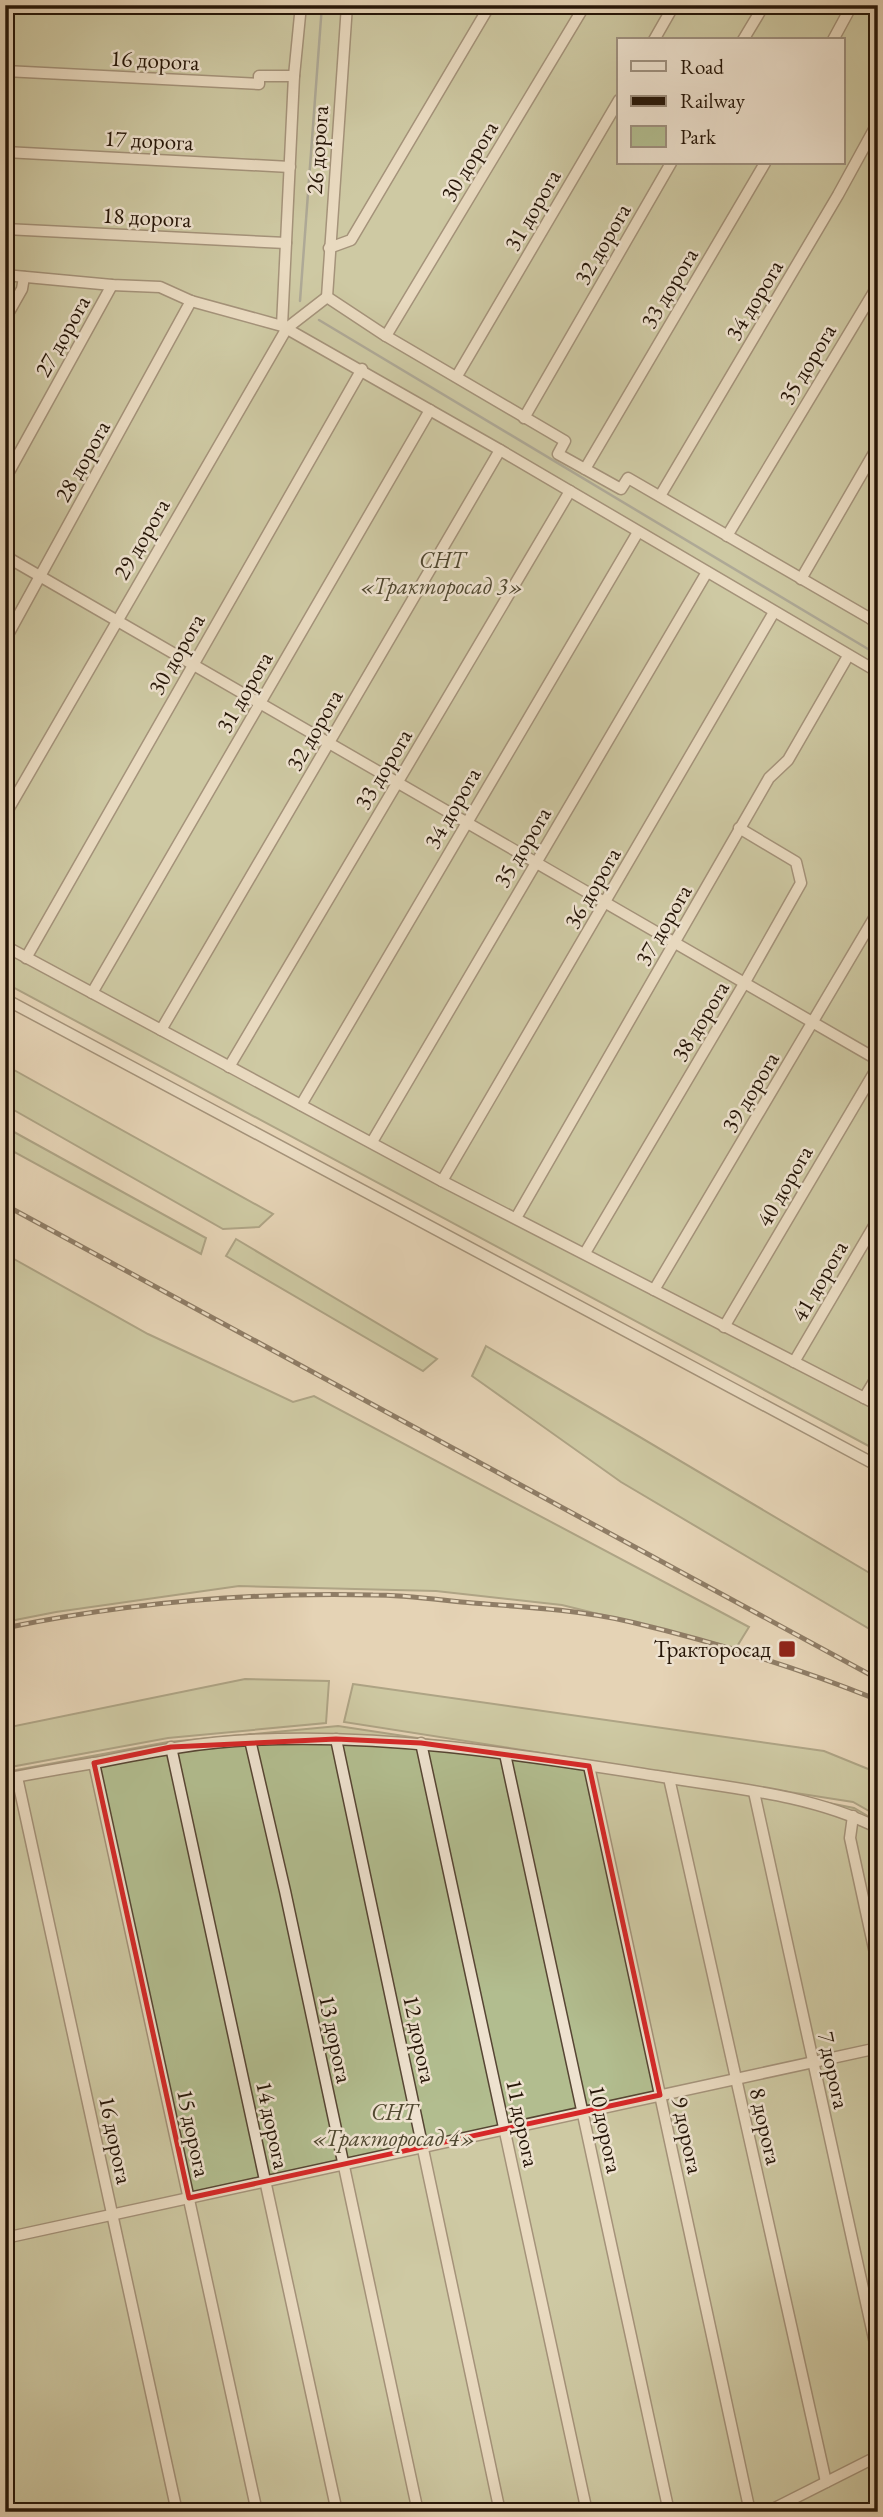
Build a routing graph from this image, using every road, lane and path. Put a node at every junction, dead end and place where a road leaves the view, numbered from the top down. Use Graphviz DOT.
graph roads {
  1 [pos="221,5"];
  2 [pos="259,5"];
  3 [pos="301,5"];
  4 [pos="347,5"];
  5 [pos="490,5"];
  6 [pos="585,5"];
  7 [pos="674,5"];
  8 [pos="764,5"];
  9 [pos="852,5"];
  10 [pos="655,38"];
  11 [pos="744,38"];
  12 [pos="834,38"];
  13 [pos="5,71"];
  14 [pos="294,76"];
  15 [pos="617,103"];
  16 [pos="878,122"];
  17 [pos="5,152"];
  18 [pos="670,164"];
  19 [pos="764,164"];
  20 [pos="290,167"];
  21 [pos="5,229"];
  22 [pos="286,243"];
  23 [pos="330,248"];
  24 [pos="5,275"];
  25 [pos="24,277"];
  26 [pos="112,285"];
  27 [pos="878,285"];
  28 [pos="327,297"];
  29 [pos="191,301"];
  30 [pos="5,318"];
  31 [pos="284,327"];
  32 [pos="386,336"];
  33 [pos="362,369"];
  34 [pos="457,376"];
  35 [pos="430,410"];
  36 [pos="524,418"];
  37 [pos="878,446"];
  38 [pos="500,450"];
  39 [pos="585,469"];
  40 [pos="5,479"];
  41 [pos="570,491"];
  42 [pos="660,496"];
  43 [pos="638,531"];
  44 [pos="727,536"];
  45 [pos="5,556"];
  46 [pos="707,572"];
  47 [pos="40,576"];
  48 [pos="801,579"];
  49 [pos="878,606"];
  50 [pos="774,612"];
  51 [pos="117,620"];
  52 [pos="874,621"];
  53 [pos="5,640"];
  54 [pos="848,656"];
  55 [pos="193,663"];
  56 [pos="878,672"];
  57 [pos="261,702"];
  58 [pos="329,743"];
  59 [pos="396,783"];
  60 [pos="5,815"];
  61 [pos="465,823"];
  62 [pos="739,828"];
  63 [pos="535,864"];
  64 [pos="605,903"];
  65 [pos="877,914"];
  66 [pos="675,944"];
  67 [pos="5,946"];
  68 [pos="26,958"];
  69 [pos="745,982"];
  70 [pos="92,993"];
  71 [pos="5,999"];
  72 [pos="813,1023"];
  73 [pos="161,1030"];
  74 [pos="878,1060"];
  75 [pos="878,1066"];
  76 [pos="229,1067"];
  77 [pos="301,1105"];
  78 [pos="372,1142"];
  79 [pos="442,1181"];
  80 [pos="516,1218"];
  81 [pos="878,1219"];
  82 [pos="585,1253"];
  83 [pos="654,1290"];
  84 [pos="724,1327"];
  85 [pos="794,1362"];
  86 [pos="878,1375"];
  87 [pos="864,1398"];
  88 [pos="878,1405"];
  89 [pos="878,1466"];
  90 [pos="336,1739"];
  91 [pos="250,1740"];
  92 [pos="421,1743"];
  93 [pos="172,1747"];
  94 [pos="505,1754"];
  95 [pos="94,1763"];
  96 [pos="589,1766"];
  97 [pos="17,1777"];
  98 [pos="669,1778"];
  99 [pos="5,1779"];
  100 [pos="754,1792"];
  101 [pos="853,1816"];
  102 [pos="878,1828"];
  103 [pos="878,1967"];
  104 [pos="878,2048"];
  105 [pos="813,2062"];
  106 [pos="736,2079"];
  107 [pos="660,2095"];
  108 [pos="583,2113"];
  109 [pos="505,2130"];
  110 [pos="424,2147"];
  111 [pos="342,2164"];
  112 [pos="266,2182"];
  113 [pos="189,2198"];
  114 [pos="112,2215"];
  115 [pos="5,2238"];
  116 [pos="878,2357"];
  117 [pos="878,2456"];
  118 [pos="826,2482"];
  119 [pos="177,2512"];
  120 [pos="257,2512"];
  121 [pos="337,2512"];
  122 [pos="418,2512"];
  123 [pos="500,2512"];
  124 [pos="587,2512"];
  125 [pos="669,2512"];
  126 [pos="750,2512"];
  127 [pos="767,2512"];
  1 -- 2 [label="street"];
  3 -- 14 [label="street"];
  4 -- 23 [label="street, 26 дорога"];
  5 -- 23 [label="street"];
  6 -- 32 [label="street, 30 дорога"];
  7 -- 10 [label="street"];
  8 -- 11 [label="street"];
  9 -- 12 [label="street"];
  13 -- 14 [label="street, 16 дорога"];
  14 -- 20 [label="street"];
  15 -- 34 [label="street, 31 дорога"];
  16 -- 42 [label="street, 34 дорога"];
  17 -- 20 [label="street, 17 дорога"];
  18 -- 36 [label="street, 32 дорога"];
  19 -- 39 [label="street, 33 дорога"];
  20 -- 22 [label="street"];
  21 -- 22 [label="street, 18 дорога"];
  22 -- 31 [label="street"];
  23 -- 28 [label="street, 26 дорога"];
  24 -- 25 [label="street"];
  25 -- 26 [label="street"];
  25 -- 30 [label="street"];
  26 -- 29 [label="street"];
  26 -- 40 [label="street, 27 дорога"];
  27 -- 44 [label="street, 35 дорога"];
  28 -- 31 [label="street, 29 дорога"];
  28 -- 32 [label="street"];
  29 -- 31 [label="street"];
  29 -- 47 [label="street, 28 дорога"];
  31 -- 33 [label="street"];
  31 -- 51 [label="street, 29 дорога"];
  32 -- 34 [label="street"];
  33 -- 35 [label="street"];
  33 -- 55 [label="street, 30 дорога"];
  34 -- 36 [label="street"];
  35 -- 38 [label="street"];
  35 -- 57 [label="street, 31 дорога"];
  36 -- 39 [label="street"];
  37 -- 48 [label="street"];
  38 -- 41 [label="street"];
  38 -- 58 [label="street, 32 дорога"];
  39 -- 42 [label="street"];
  41 -- 43 [label="street"];
  41 -- 59 [label="street, 33 дорога"];
  42 -- 44 [label="street"];
  43 -- 46 [label="street"];
  43 -- 61 [label="street, 34 дорога"];
  44 -- 48 [label="street"];
  45 -- 47 [label="street"];
  46 -- 50 [label="street"];
  46 -- 63 [label="street, 35 дорога"];
  47 -- 51 [label="street"];
  47 -- 53 [label="street, 28 дорога"];
  48 -- 52 [label="street"];
  49 -- 52 [label="street"];
  50 -- 54 [label="street"];
  50 -- 64 [label="street, 36 дорога"];
  51 -- 55 [label="street"];
  51 -- 60 [label="street, 29 дорога"];
  54 -- 56 [label="street"];
  54 -- 62 [label="street, 37 дорога"];
  55 -- 57 [label="street"];
  55 -- 68 [label="street, 30 дорога"];
  57 -- 58 [label="street"];
  57 -- 70 [label="street, 31 дорога"];
  58 -- 59 [label="street"];
  58 -- 73 [label="street, 32 дорога"];
  59 -- 61 [label="street"];
  59 -- 76 [label="street, 33 дорога"];
  61 -- 63 [label="street"];
  61 -- 77 [label="street, 34 дорога"];
  62 -- 66 [label="street, 37 дорога"];
  62 -- 69 [label="street, 38 дорога"];
  63 -- 64 [label="street"];
  63 -- 78 [label="street, 35 дорога"];
  64 -- 66 [label="street"];
  64 -- 79 [label="street, 36 дорога"];
  65 -- 72 [label="street, 39 дорога"];
  66 -- 69 [label="street"];
  66 -- 80 [label="street, 37 дорога"];
  67 -- 68 [label="street"];
  68 -- 70 [label="street"];
  69 -- 72 [label="street"];
  69 -- 82 [label="street, 38 дорога"];
  70 -- 73 [label="street"];
  71 -- 89 [label="street"];
  72 -- 74 [label="street"];
  72 -- 83 [label="street, 39 дорога"];
  73 -- 76 [label="street"];
  75 -- 84 [label="street, 40 дорога"];
  76 -- 77 [label="street"];
  77 -- 78 [label="street"];
  78 -- 79 [label="street"];
  79 -- 80 [label="street"];
  80 -- 82 [label="street"];
  81 -- 85 [label="street, 41 дорога"];
  82 -- 83 [label="street"];
  83 -- 84 [label="street"];
  84 -- 85 [label="street"];
  85 -- 87 [label="street"];
  86 -- 87 [label="street"];
  87 -- 88 [label="street"];
  90 -- 91 [label="street"];
  90 -- 92 [label="street"];
  90 -- 110 [label="street, 12 дорога"];
  91 -- 93 [label="street"];
  91 -- 111 [label="street, 13 дорога"];
  92 -- 94 [label="street"];
  92 -- 109 [label="street, 11 дорога"];
  93 -- 95 [label="street"];
  93 -- 112 [label="street, 14 дорога"];
  94 -- 96 [label="street"];
  94 -- 108 [label="street, 10 дорога"];
  95 -- 97 [label="street"];
  95 -- 113 [label="street, 15 дорога"];
  96 -- 98 [label="street"];
  96 -- 107 [label="street, 9 дорога"];
  97 -- 99 [label="street"];
  97 -- 114 [label="street, 16 дорога"];
  98 -- 100 [label="street"];
  98 -- 106 [label="street, 8 дорога"];
  100 -- 101 [label="street"];
  100 -- 105 [label="street, 7 дорога"];
  101 -- 102 [label="street"];
  101 -- 103 [label="street"];
  104 -- 105 [label="street"];
  105 -- 106 [label="street"];
  105 -- 116 [label="street, 7 дорога"];
  106 -- 107 [label="street"];
  106 -- 118 [label="street, 8 дорога"];
  107 -- 108 [label="street"];
  107 -- 126 [label="street, 9 дорога"];
  108 -- 109 [label="street"];
  108 -- 125 [label="street, 10 дорога"];
  109 -- 110 [label="street"];
  109 -- 124 [label="street, 11 дорога"];
  110 -- 111 [label="street"];
  110 -- 123 [label="street, 12 дорога"];
  111 -- 112 [label="street"];
  111 -- 122 [label="street, 13 дорога"];
  112 -- 113 [label="street"];
  112 -- 121 [label="street, 14 дорога"];
  113 -- 114 [label="street"];
  113 -- 120 [label="street, 15 дорога"];
  114 -- 115 [label="street"];
  114 -- 119 [label="street, 16 дорога"];
  117 -- 118 [label="street"];
  118 -- 127 [label="street"];
}
